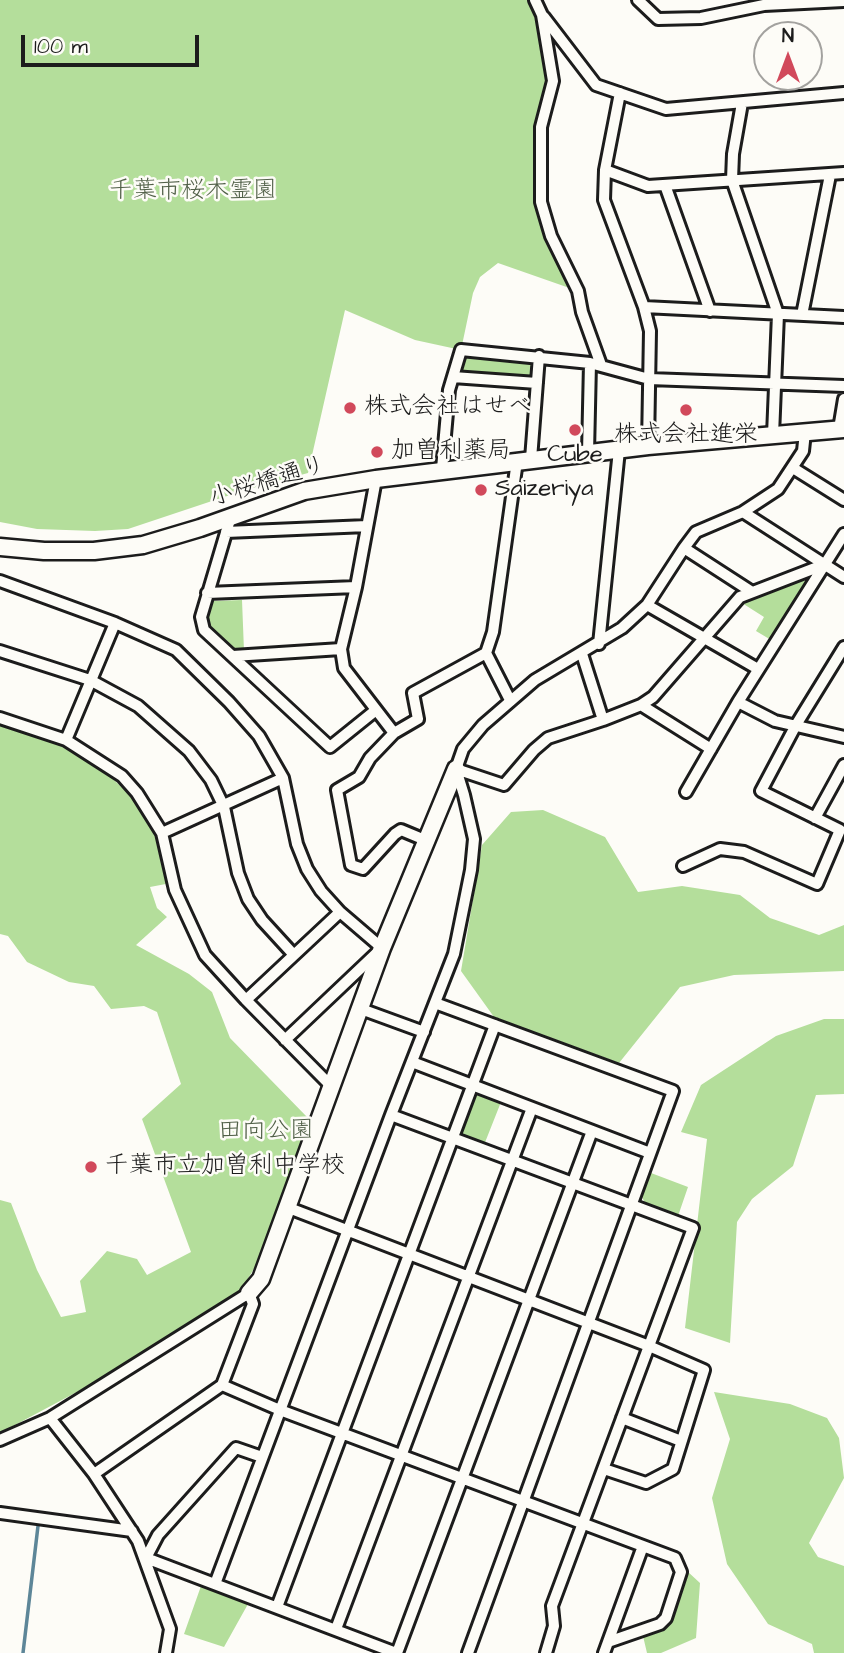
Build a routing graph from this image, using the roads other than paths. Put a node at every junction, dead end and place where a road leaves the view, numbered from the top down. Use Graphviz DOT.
graph roads {
  1 [pos="535,0"];
  2 [pos="638,0"];
  3 [pos="844,1"];
  4 [pos="542,15"];
  5 [pos="620,93"];
  6 [pos="844,93"];
  7 [pos="742,103"];
  8 [pos="606,170"];
  9 [pos="844,173"];
  10 [pos="830,175"];
  11 [pos="732,180"];
  12 [pos="664,185"];
  13 [pos="644,307"];
  14 [pos="710,311"];
  15 [pos="778,314"];
  16 [pos="802,314"];
  17 [pos="844,317"];
  18 [pos="539,356"];
  19 [pos="595,364"];
  20 [pos="453,377"];
  21 [pos="649,379"];
  22 [pos="537,383"];
  23 [pos="775,383"];
  24 [pos="844,386"];
  25 [pos="844,399"];
  26 [pos="841,429"];
  27 [pos="805,432"];
  28 [pos="773,435"];
  29 [pos="648,446"];
  30 [pos="619,450"];
  31 [pos="588,453"];
  32 [pos="524,460"];
  33 [pos="793,468"];
  34 [pos="442,469"];
  35 [pos="376,479"];
  36 [pos="844,500"];
  37 [pos="743,512"];
  38 [pos="228,524"];
  39 [pos="367,526"];
  40 [pos="844,534"];
  41 [pos="0,547"];
  42 [pos="684,548"];
  43 [pos="823,565"];
  44 [pos="844,577"];
  45 [pos="0,581"];
  46 [pos="356,587"];
  47 [pos="752,592"];
  48 [pos="207,593"];
  49 [pos="648,605"];
  50 [pos="115,623"];
  51 [pos="706,637"];
  52 [pos="599,644"];
  53 [pos="844,647"];
  54 [pos="341,649"];
  55 [pos="0,650"];
  56 [pos="486,653"];
  57 [pos="582,654"];
  58 [pos="233,656"];
  59 [pos="758,669"];
  60 [pos="90,680"];
  61 [pos="510,700"];
  62 [pos="738,702"];
  63 [pos="641,705"];
  64 [pos="376,710"];
  65 [pos="0,718"];
  66 [pos="603,720"];
  67 [pos="796,725"];
  68 [pos="394,733"];
  69 [pos="844,737"];
  70 [pos="66,740"];
  71 [pos="711,749"];
  72 [pos="844,765"];
  73 [pos="456,769"];
  74 [pos="283,778"];
  75 [pos="686,792"];
  76 [pos="224,807"];
  77 [pos="815,818"];
  78 [pos="162,833"];
  79 [pos="425,840"];
  80 [pos="682,866"];
  81 [pos="340,912"];
  82 [pos="382,948"];
  83 [pos="294,955"];
  84 [pos="246,1000"];
  85 [pos="435,1003"];
  86 [pos="361,1009"];
  87 [pos="495,1025"];
  88 [pos="424,1032"];
  89 [pos="285,1040"];
  90 [pos="412,1062"];
  91 [pos="472,1085"];
  92 [pos="332,1087"];
  93 [pos="532,1108"];
  94 [pos="391,1115"];
  95 [pos="592,1131"];
  96 [pos="452,1138"];
  97 [pos="650,1153"];
  98 [pos="513,1161"];
  99 [pos="572,1183"];
  100 [pos="631,1205"];
  101 [pos="289,1208"];
  102 [pos="347,1231"];
  103 [pos="408,1255"];
  104 [pos="469,1278"];
  105 [pos="249,1293"];
  106 [pos="528,1300"];
  107 [pos="588,1323"];
  108 [pos="649,1346"];
  109 [pos="222,1385"];
  110 [pos="280,1410"];
  111 [pos="50,1418"];
  112 [pos="622,1418"];
  113 [pos="342,1433"];
  114 [pos="0,1440"];
  115 [pos="681,1441"];
  116 [pos="401,1456"];
  117 [pos="262,1457"];
  118 [pos="604,1469"];
  119 [pos="94,1474"];
  120 [pos="462,1479"];
  121 [pos="523,1502"];
  122 [pos="0,1513"];
  123 [pos="583,1525"];
  124 [pos="132,1531"];
  125 [pos="643,1546"];
  126 [pos="146,1558"];
  127 [pos="215,1584"];
  128 [pos="276,1607"];
  129 [pos="336,1629"];
  130 [pos="606,1647"];
  131 [pos="166,1653"];
  132 [pos="397,1653"];
  133 [pos="468,1653"];
  134 [pos="546,1653"];
  1 -- 4 [label="street"];
  2 -- 3 [label="street"];
  4 -- 5 [label="street"];
  4 -- 19 [label="street"];
  5 -- 7 [label="street"];
  5 -- 8 [label="street"];
  6 -- 7 [label="street"];
  7 -- 11 [label="street"];
  8 -- 12 [label="street"];
  8 -- 13 [label="street"];
  9 -- 10 [label="street"];
  10 -- 11 [label="street"];
  10 -- 16 [label="street"];
  11 -- 12 [label="street"];
  11 -- 15 [label="street"];
  12 -- 14 [label="street"];
  13 -- 14 [label="street"];
  13 -- 21 [label="street"];
  14 -- 15 [label="street"];
  15 -- 16 [label="street"];
  15 -- 23 [label="street"];
  16 -- 17 [label="street"];
  18 -- 19 [label="street"];
  18 -- 20 [label="street"];
  18 -- 22 [label="street"];
  19 -- 21 [label="street"];
  19 -- 31 [label="street"];
  20 -- 22 [label="street"];
  20 -- 34 [label="street"];
  21 -- 23 [label="street"];
  21 -- 29 [label="street"];
  22 -- 32 [label="street"];
  23 -- 24 [label="street"];
  23 -- 28 [label="street"];
  25 -- 26 [label="street"];
  26 -- 27 [label="street, 小桜橋通り"];
  27 -- 28 [label="street, 小桜橋通り"];
  27 -- 33 [label="street"];
  28 -- 29 [label="street, 小桜橋通り"];
  29 -- 30 [label="street, 小桜橋通り"];
  30 -- 31 [label="street, 小桜橋通り"];
  30 -- 52 [label="street"];
  31 -- 32 [label="street, 小桜橋通り"];
  32 -- 34 [label="street, 小桜橋通り"];
  32 -- 56 [label="street"];
  33 -- 36 [label="street"];
  33 -- 37 [label="street"];
  34 -- 35 [label="street, 小桜橋通り"];
  35 -- 38 [label="street, 小桜橋通り"];
  35 -- 39 [label="street"];
  37 -- 42 [label="street"];
  37 -- 43 [label="street"];
  38 -- 39 [label="street"];
  38 -- 41 [label="street, 小桜橋通り"];
  38 -- 48 [label="street"];
  39 -- 46 [label="street"];
  40 -- 43 [label="street"];
  42 -- 47 [label="street"];
  42 -- 49 [label="street"];
  43 -- 44 [label="street"];
  43 -- 47 [label="street"];
  43 -- 59 [label="street"];
  45 -- 50 [label="street"];
  46 -- 48 [label="street"];
  46 -- 54 [label="street"];
  47 -- 51 [label="street"];
  48 -- 58 [label="street"];
  49 -- 51 [label="street"];
  49 -- 52 [label="street"];
  50 -- 60 [label="street"];
  50 -- 74 [label="street"];
  51 -- 59 [label="street"];
  51 -- 63 [label="street"];
  52 -- 57 [label="street"];
  53 -- 67 [label="street"];
  54 -- 58 [label="street"];
  54 -- 64 [label="street"];
  55 -- 60 [label="street"];
  56 -- 61 [label="street"];
  56 -- 68 [label="street"];
  57 -- 61 [label="street"];
  57 -- 66 [label="street"];
  58 -- 64 [label="street"];
  59 -- 62 [label="street"];
  60 -- 70 [label="street"];
  60 -- 76 [label="street"];
  61 -- 73 [label="street"];
  62 -- 67 [label="street"];
  62 -- 71 [label="street"];
  63 -- 66 [label="street"];
  63 -- 71 [label="street"];
  64 -- 68 [label="street"];
  65 -- 70 [label="street"];
  66 -- 73 [label="street"];
  67 -- 69 [label="street"];
  67 -- 77 [label="street"];
  68 -- 79 [label="street"];
  70 -- 78 [label="street"];
  71 -- 75 [label="street"];
  72 -- 77 [label="street"];
  73 -- 79 [label="street"];
  73 -- 85 [label="street"];
  74 -- 76 [label="street"];
  74 -- 81 [label="street"];
  76 -- 78 [label="street"];
  76 -- 83 [label="street"];
  77 -- 80 [label="street"];
  78 -- 84 [label="street"];
  79 -- 82 [label="street"];
  81 -- 82 [label="street"];
  81 -- 83 [label="street"];
  82 -- 86 [label="street"];
  82 -- 89 [label="street"];
  83 -- 84 [label="street"];
  84 -- 89 [label="street"];
  85 -- 87 [label="street"];
  85 -- 88 [label="street"];
  86 -- 88 [label="street"];
  86 -- 92 [label="street"];
  87 -- 91 [label="street"];
  87 -- 97 [label="street"];
  88 -- 90 [label="street"];
  89 -- 92 [label="street"];
  90 -- 91 [label="street"];
  90 -- 94 [label="street"];
  91 -- 93 [label="street"];
  91 -- 96 [label="street"];
  92 -- 101 [label="street"];
  93 -- 95 [label="street"];
  93 -- 98 [label="street"];
  94 -- 96 [label="street"];
  94 -- 102 [label="street"];
  95 -- 97 [label="street"];
  95 -- 99 [label="street"];
  96 -- 98 [label="street"];
  96 -- 103 [label="street"];
  97 -- 100 [label="street"];
  98 -- 99 [label="street"];
  98 -- 104 [label="street"];
  99 -- 100 [label="street"];
  99 -- 106 [label="street"];
  100 -- 107 [label="street"];
  100 -- 108 [label="street"];
  101 -- 102 [label="street"];
  101 -- 105 [label="street"];
  102 -- 103 [label="street"];
  102 -- 110 [label="street"];
  103 -- 104 [label="street"];
  103 -- 113 [label="street"];
  104 -- 106 [label="street"];
  104 -- 116 [label="street"];
  105 -- 109 [label="street"];
  105 -- 111 [label="street"];
  106 -- 107 [label="street"];
  106 -- 120 [label="street"];
  107 -- 108 [label="street"];
  107 -- 121 [label="street"];
  108 -- 112 [label="street"];
  108 -- 115 [label="street"];
  109 -- 110 [label="street"];
  109 -- 119 [label="street"];
  110 -- 113 [label="street"];
  110 -- 117 [label="street"];
  111 -- 114 [label="street"];
  111 -- 119 [label="street"];
  112 -- 115 [label="street"];
  112 -- 118 [label="street"];
  113 -- 116 [label="street"];
  113 -- 128 [label="street"];
  115 -- 118 [label="street"];
  116 -- 120 [label="street"];
  116 -- 129 [label="street"];
  117 -- 126 [label="street"];
  117 -- 127 [label="street"];
  118 -- 123 [label="street"];
  119 -- 124 [label="street"];
  120 -- 121 [label="street"];
  120 -- 132 [label="street"];
  121 -- 123 [label="street"];
  121 -- 133 [label="street"];
  122 -- 124 [label="street"];
  123 -- 125 [label="street"];
  123 -- 134 [label="street"];
  124 -- 126 [label="street"];
  125 -- 130 [label="street"];
  125 -- 130 [label="street"];
  126 -- 127 [label="street"];
  126 -- 131 [label="street"];
  127 -- 128 [label="street"];
  128 -- 129 [label="street"];
  129 -- 132 [label="street"];
}
